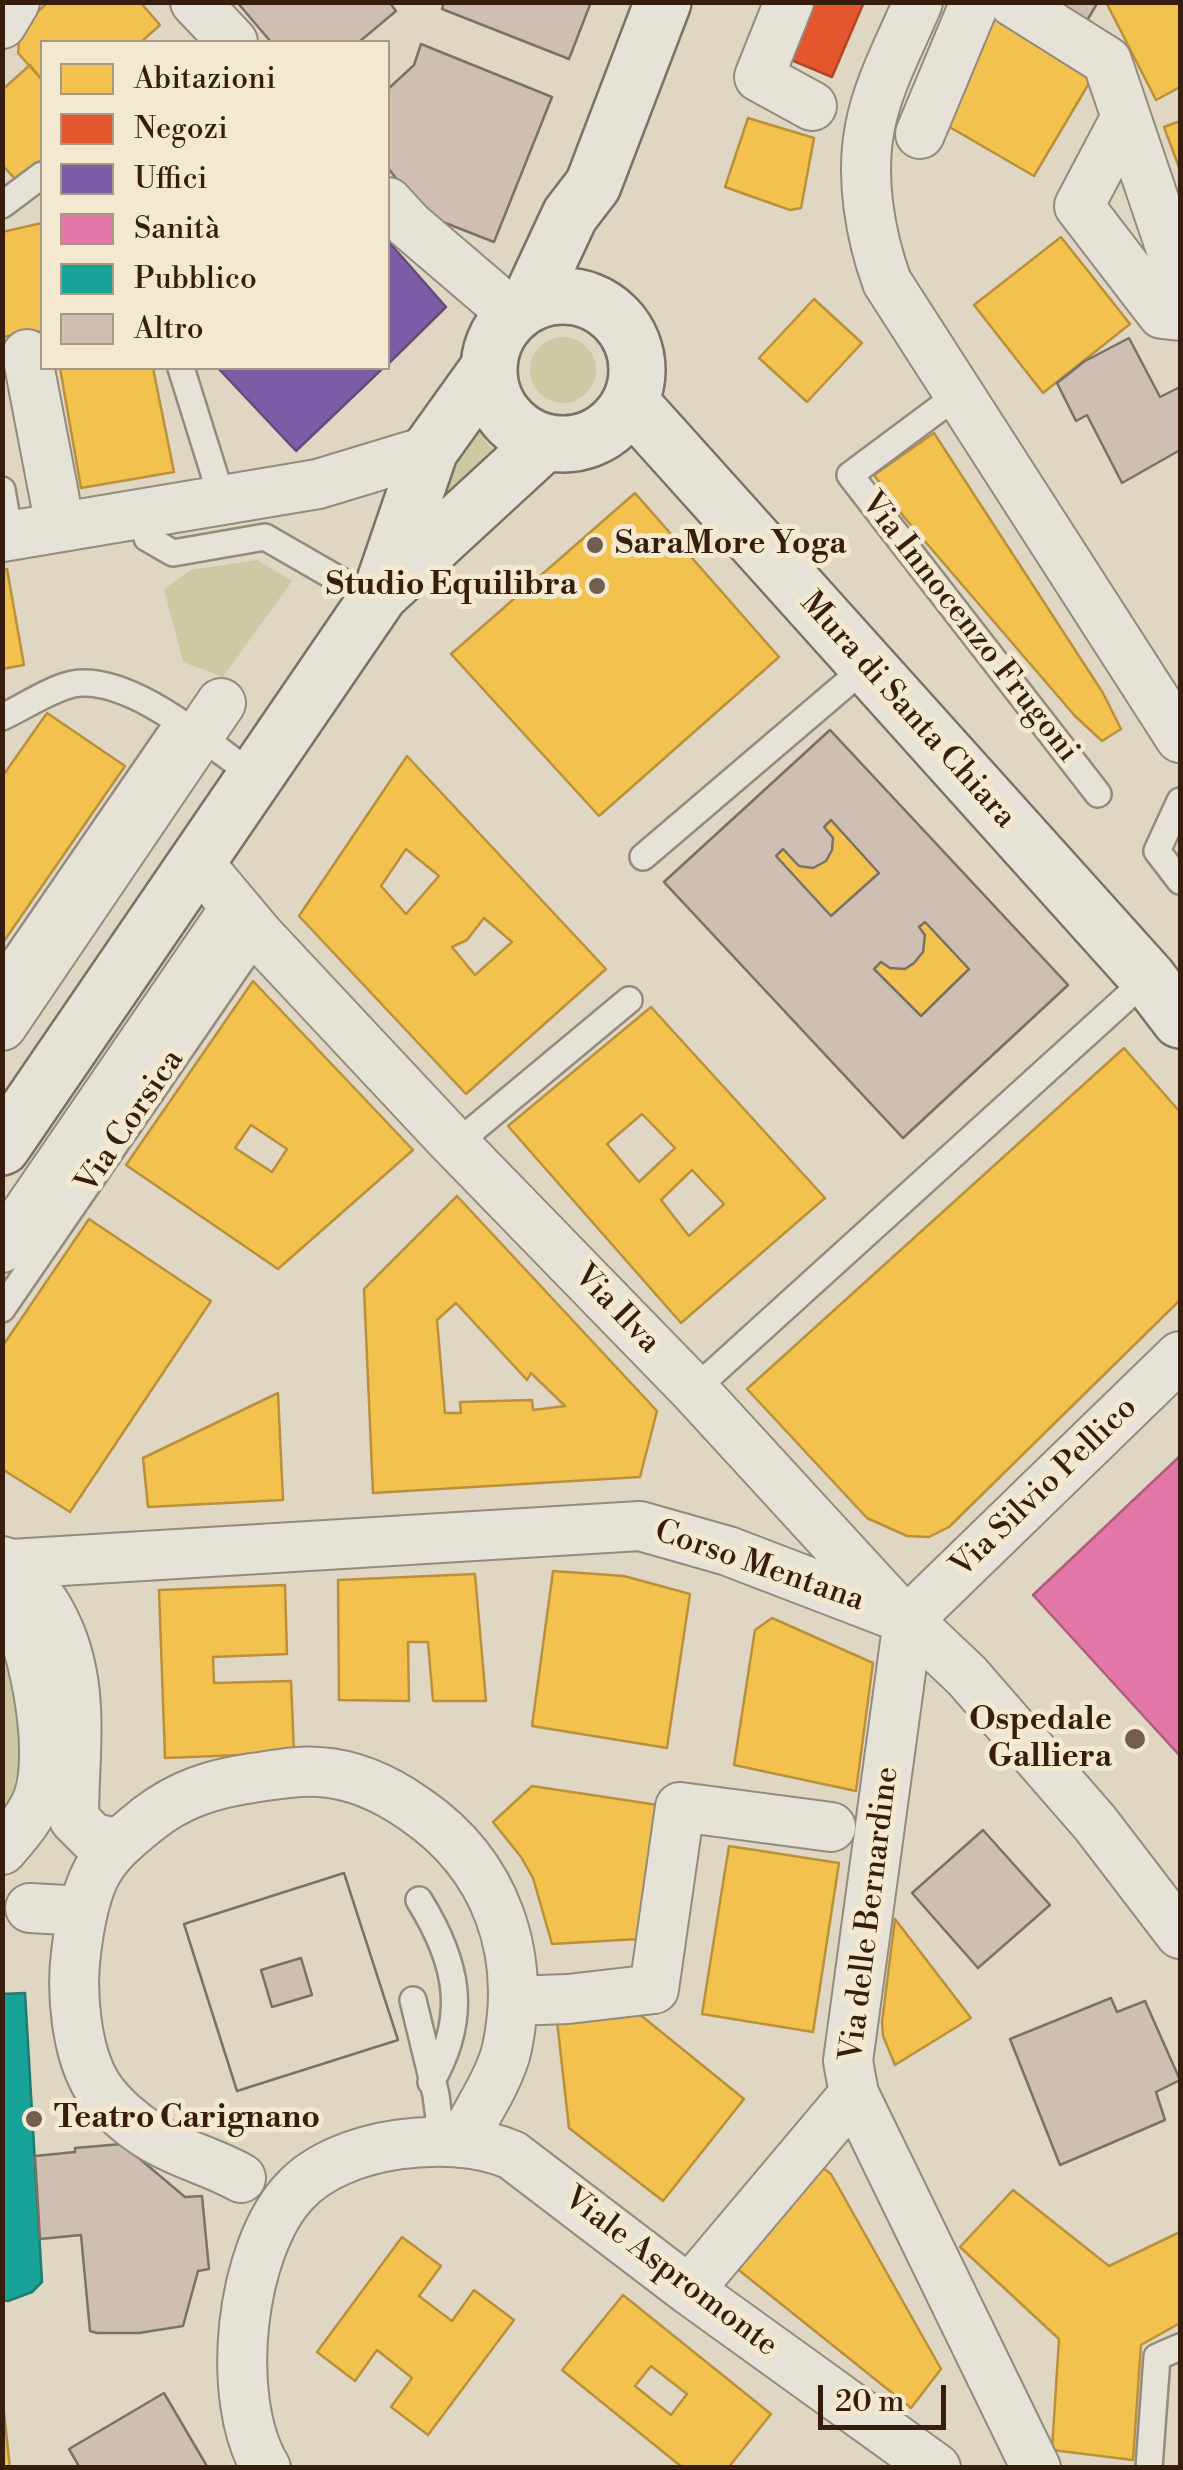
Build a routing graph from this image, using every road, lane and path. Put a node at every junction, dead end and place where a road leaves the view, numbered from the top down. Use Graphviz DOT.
graph roads {
  1 [pos="15,2"];
  2 [pos="662,2"];
  3 [pos="789,2"];
  4 [pos="918,2"];
  5 [pos="975,2"];
  6 [pos="1013,2"];
  7 [pos="2,24"];
  8 [pos="812,106"];
  9 [pos="1126,117"];
  10 [pos="920,134"];
  11 [pos="40,176"];
  12 [pos="589,193"];
  13 [pos="390,204"];
  14 [pos="2,205"];
  15 [pos="1180,276"];
  16 [pos="521,309"];
  17 [pos="608,311"];
  18 [pos="1180,316"];
  19 [pos="27,354"];
  20 [pos="488,368"];
  21 [pos="182,370"];
  22 [pos="960,393"];
  23 [pos="630,403"];
  24 [pos="544,442"];
  25 [pos="430,450"];
  26 [pos="55,500"];
  27 [pos="223,502"];
  28 [pos="5,521"];
  29 [pos="147,538"];
  30 [pos="378,598"];
  31 [pos="867,666"];
  32 [pos="2,716"];
  33 [pos="199,721"];
  34 [pos="1180,738"];
  35 [pos="256,777"];
  36 [pos="1098,794"];
  37 [pos="1180,801"];
  38 [pos="643,857"];
  39 [pos="198,861"];
  40 [pos="1180,881"];
  41 [pos="247,922"];
  42 [pos="2,978"];
  43 [pos="1164,999"];
  44 [pos="628,1000"];
  45 [pos="2,1026"];
  46 [pos="456,1144"];
  47 [pos="2,1147"];
  48 [pos="2,1248"];
  49 [pos="2,1309"];
  50 [pos="1180,1356"];
  51 [pos="694,1390"];
  52 [pos="775,1478"];
  53 [pos="760,1564"];
  54 [pos="5,1570"];
  55 [pos="908,1620"];
  56 [pos="831,1827"];
  57 [pos="118,1844"];
  58 [pos="2,1850"];
  59 [pos="419,1900"];
  60 [pos="12,1910"];
  61 [pos="83,1911"];
  62 [pos="1180,1934"];
  63 [pos="413,2000"];
  64 [pos="513,2001"];
  65 [pos="851,2078"];
  66 [pos="431,2082"];
  67 [pos="451,2143"];
  68 [pos="242,2178"];
  69 [pos="692,2272"];
  70 [pos="1180,2347"];
  71 [pos="266,2468"];
  72 [pos="936,2468"];
  73 [pos="1036,2468"];
  74 [pos="1149,2468"];
  1 -- 7 [label="street"];
  2 -- 12 [label="street"];
  3 -- 8 [label="street"];
  4 -- 22 [label="street"];
  5 -- 10 [label="street"];
  6 -- 9 [label="street"];
  9 -- 15 [label="street"];
  9 -- 18 [label="street"];
  11 -- 14 [label="lane"];
  12 -- 16 [label="street"];
  12 -- 17 [label="street"];
  13 -- 16 [label="street"];
  16 -- 17 [label="street"];
  16 -- 20 [label="street"];
  17 -- 23 [label="street"];
  19 -- 26 [label="street"];
  20 -- 24 [label="street"];
  20 -- 25 [label="street"];
  21 -- 27 [label="lane"];
  22 -- 34 [label="street"];
  22 -- 36 [label="lane, Via Innocenzo Frugoni"];
  23 -- 24 [label="street"];
  23 -- 31 [label="street, Mura di Santa Chiara"];
  24 -- 30 [label="street"];
  25 -- 27 [label="street"];
  25 -- 30 [label="street"];
  27 -- 28 [label="street"];
  29 -- 30 [label="lane"];
  30 -- 35 [label="street"];
  31 -- 38 [label="lane"];
  31 -- 43 [label="street, Mura di Santa Chiara"];
  32 -- 33 [label="lane"];
  33 -- 35 [label="lane"];
  33 -- 42 [label="lane"];
  33 -- 45 [label="street"];
  35 -- 39 [label="street"];
  37 -- 40 [label="lane"];
  39 -- 41 [label="street, Via Ilva"];
  39 -- 47 [label="street"];
  41 -- 46 [label="street, Via Ilva"];
  41 -- 48 [label="street, Via Corsica"];
  41 -- 49 [label="lane, Via Corsica"];
  43 -- 51 [label="lane"];
  44 -- 46 [label="lane"];
  46 -- 51 [label="street, Via Ilva"];
  50 -- 55 [label="street, Via Silvio Pellico"];
  51 -- 52 [label="street, Via Ilva"];
  52 -- 53 [label="street"];
  52 -- 55 [label="street, Via Ilva"];
  53 -- 54 [label="street, Corso Mentana"];
  53 -- 55 [label="street, Corso Mentana"];
  54 -- 57 [label="street"];
  54 -- 58 [label="street"];
  55 -- 62 [label="street, Corso Mentana"];
  55 -- 65 [label="street, Via delle Bernardine"];
  56 -- 64 [label="street"];
  57 -- 61 [label="street"];
  57 -- 64 [label="street"];
  59 -- 66 [label="lane"];
  60 -- 61 [label="street"];
  61 -- 68 [label="street"];
  63 -- 66 [label="lane"];
  64 -- 67 [label="street"];
  65 -- 69 [label="street"];
  65 -- 73 [label="street, Via delle Bernardine"];
  66 -- 67 [label="lane"];
  67 -- 69 [label="street, Viale Aspromonte"];
  67 -- 71 [label="street, Viale Aspromonte"];
  69 -- 72 [label="street, Viale Aspromonte"];
  70 -- 74 [label="lane"];
}
